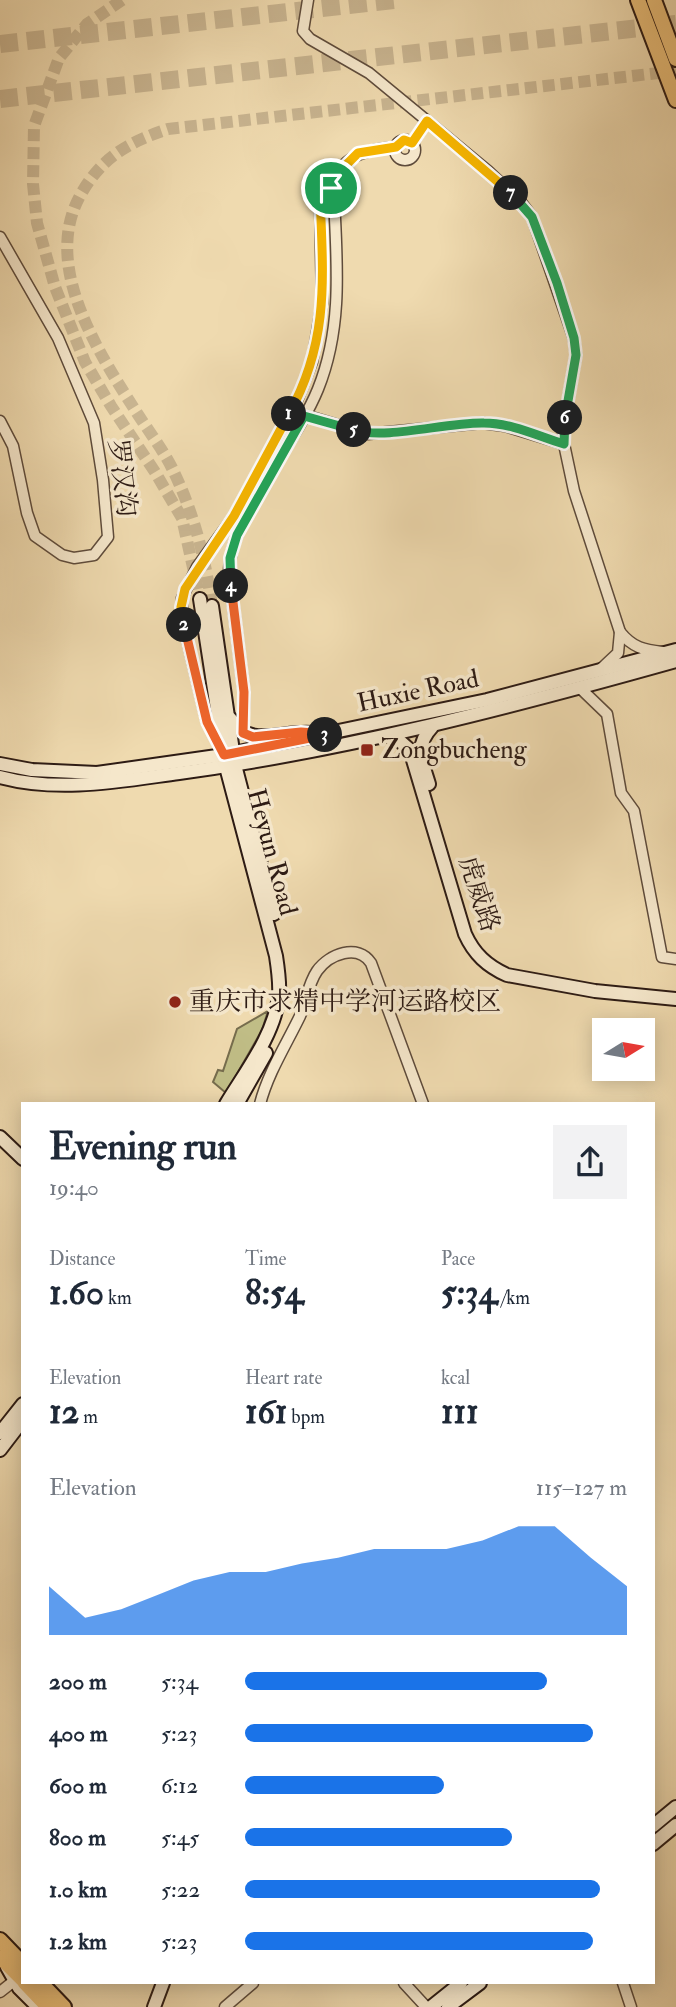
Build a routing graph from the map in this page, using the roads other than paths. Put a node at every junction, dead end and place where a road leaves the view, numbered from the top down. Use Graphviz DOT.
graph roads {
  1 [pos="308,0"];
  2 [pos="638,0"];
  3 [pos="654,0"];
  4 [pos="676,59"];
  5 [pos="676,100"];
  6 [pos="427,121"];
  7 [pos="412,143"];
  8 [pos="396,147"];
  9 [pos="331,188"];
  10 [pos="0,237"];
  11 [pos="291,411"];
  12 [pos="304,416"];
  13 [pos="0,421"];
  14 [pos="564,444"];
  15 [pos="211,549"];
  16 [pos="229,571"];
  17 [pos="200,599"];
  18 [pos="212,606"];
  19 [pos="620,632"];
  20 [pos="673,655"];
  21 [pos="598,671"];
  22 [pos="580,688"];
  23 [pos="228,715"];
  24 [pos="433,726"];
  25 [pos="243,733"];
  26 [pos="330,734"];
  27 [pos="393,735"];
  28 [pos="230,760"];
  29 [pos="0,764"];
  30 [pos="0,777"];
  31 [pos="676,959"];
  32 [pos="676,993"];
  33 [pos="676,999"];
  34 [pos="227,1102"];
  35 [pos="238,1102"];
  36 [pos="260,1102"];
  37 [pos="422,1102"];
  38 [pos="0,1137"];
  39 [pos="21,1157"];
  40 [pos="21,1407"];
  41 [pos="21,1423"];
  42 [pos="0,1433"];
  43 [pos="0,1450"];
  44 [pos="676,1807"];
  45 [pos="655,1824"];
  46 [pos="676,1825"];
  47 [pos="655,1842"];
  48 [pos="0,1940"];
  49 [pos="2,1959"];
  50 [pos="21,1962"];
  51 [pos="21,1981"];
  52 [pos="23,1984"];
  53 [pos="24,1984"];
  54 [pos="42,1984"];
  55 [pos="163,1984"];
  56 [pos="252,1984"];
  57 [pos="405,1984"];
  58 [pos="460,1984"];
  59 [pos="479,1984"];
  60 [pos="623,1984"];
  61 [pos="0,1992"];
  62 [pos="38,2007"];
  63 [pos="48,2007"];
  64 [pos="64,2007"];
  65 [pos="154,2007"];
  66 [pos="225,2007"];
  67 [pos="426,2007"];
  68 [pos="431,2007"];
  69 [pos="448,2007"];
  70 [pos="631,2007"];
  1 -- 6 [label="street"];
  2 -- 5 [label="main road"];
  3 -- 4 [label="main road"];
  6 -- 7 [label="street"];
  6 -- 14 [label="street"];
  7 -- 8 [label="street"];
  7 -- 8 [label="street"];
  8 -- 9 [label="street"];
  9 -- 11 [label="street"];
  9 -- 12 [label="street"];
  10 -- 13 [label="street, 罗汉沟"];
  11 -- 12 [label="street"];
  11 -- 15 [label="street"];
  12 -- 14 [label="street"];
  12 -- 16 [label="street"];
  14 -- 19 [label="street"];
  15 -- 16 [label="street"];
  15 -- 28 [label="street"];
  16 -- 25 [label="street"];
  17 -- 28 [label="main road, Heyun Road"];
  18 -- 23 [label="main road, Heyun Road"];
  19 -- 20 [label="street"];
  19 -- 21 [label="street"];
  20 -- 21 [label="main road, Huxie Road"];
  20 -- 22 [label="main road, Huxie Road"];
  21 -- 26 [label="main road, Huxie Road"];
  22 -- 24 [label="main road, Huxie Road"];
  22 -- 31 [label="street"];
  23 -- 25 [label="main road"];
  23 -- 28 [label="main road, Heyun Road"];
  24 -- 27 [label="main road, Huxie Road"];
  24 -- 32 [label="main road, 虎威路"];
  25 -- 26 [label="main road"];
  26 -- 28 [label="main road, Huxie Road"];
  27 -- 28 [label="main road, Huxie Road"];
  27 -- 33 [label="main road, 虎威路"];
  28 -- 29 [label="main road, Huxie Road"];
  28 -- 30 [label="main road, Huxie Road"];
  28 -- 34 [label="main road, Heyun Road"];
  28 -- 35 [label="main road, Heyun Road"];
  36 -- 37 [label="street"];
  38 -- 39 [label="main road"];
  40 -- 42 [label="main road"];
  41 -- 43 [label="main road"];
  44 -- 45 [label="main road"];
  46 -- 47 [label="main road"];
  48 -- 50 [label="main road"];
  49 -- 51 [label="main road"];
  51 -- 61 [label="street"];
  52 -- 62 [label="main road"];
  53 -- 63 [label="main road"];
  54 -- 64 [label="main road"];
  55 -- 65 [label="main road"];
  56 -- 66 [label="street"];
  57 -- 67 [label="street"];
  58 -- 68 [label="main road"];
  59 -- 69 [label="main road"];
  60 -- 70 [label="street"];
}
